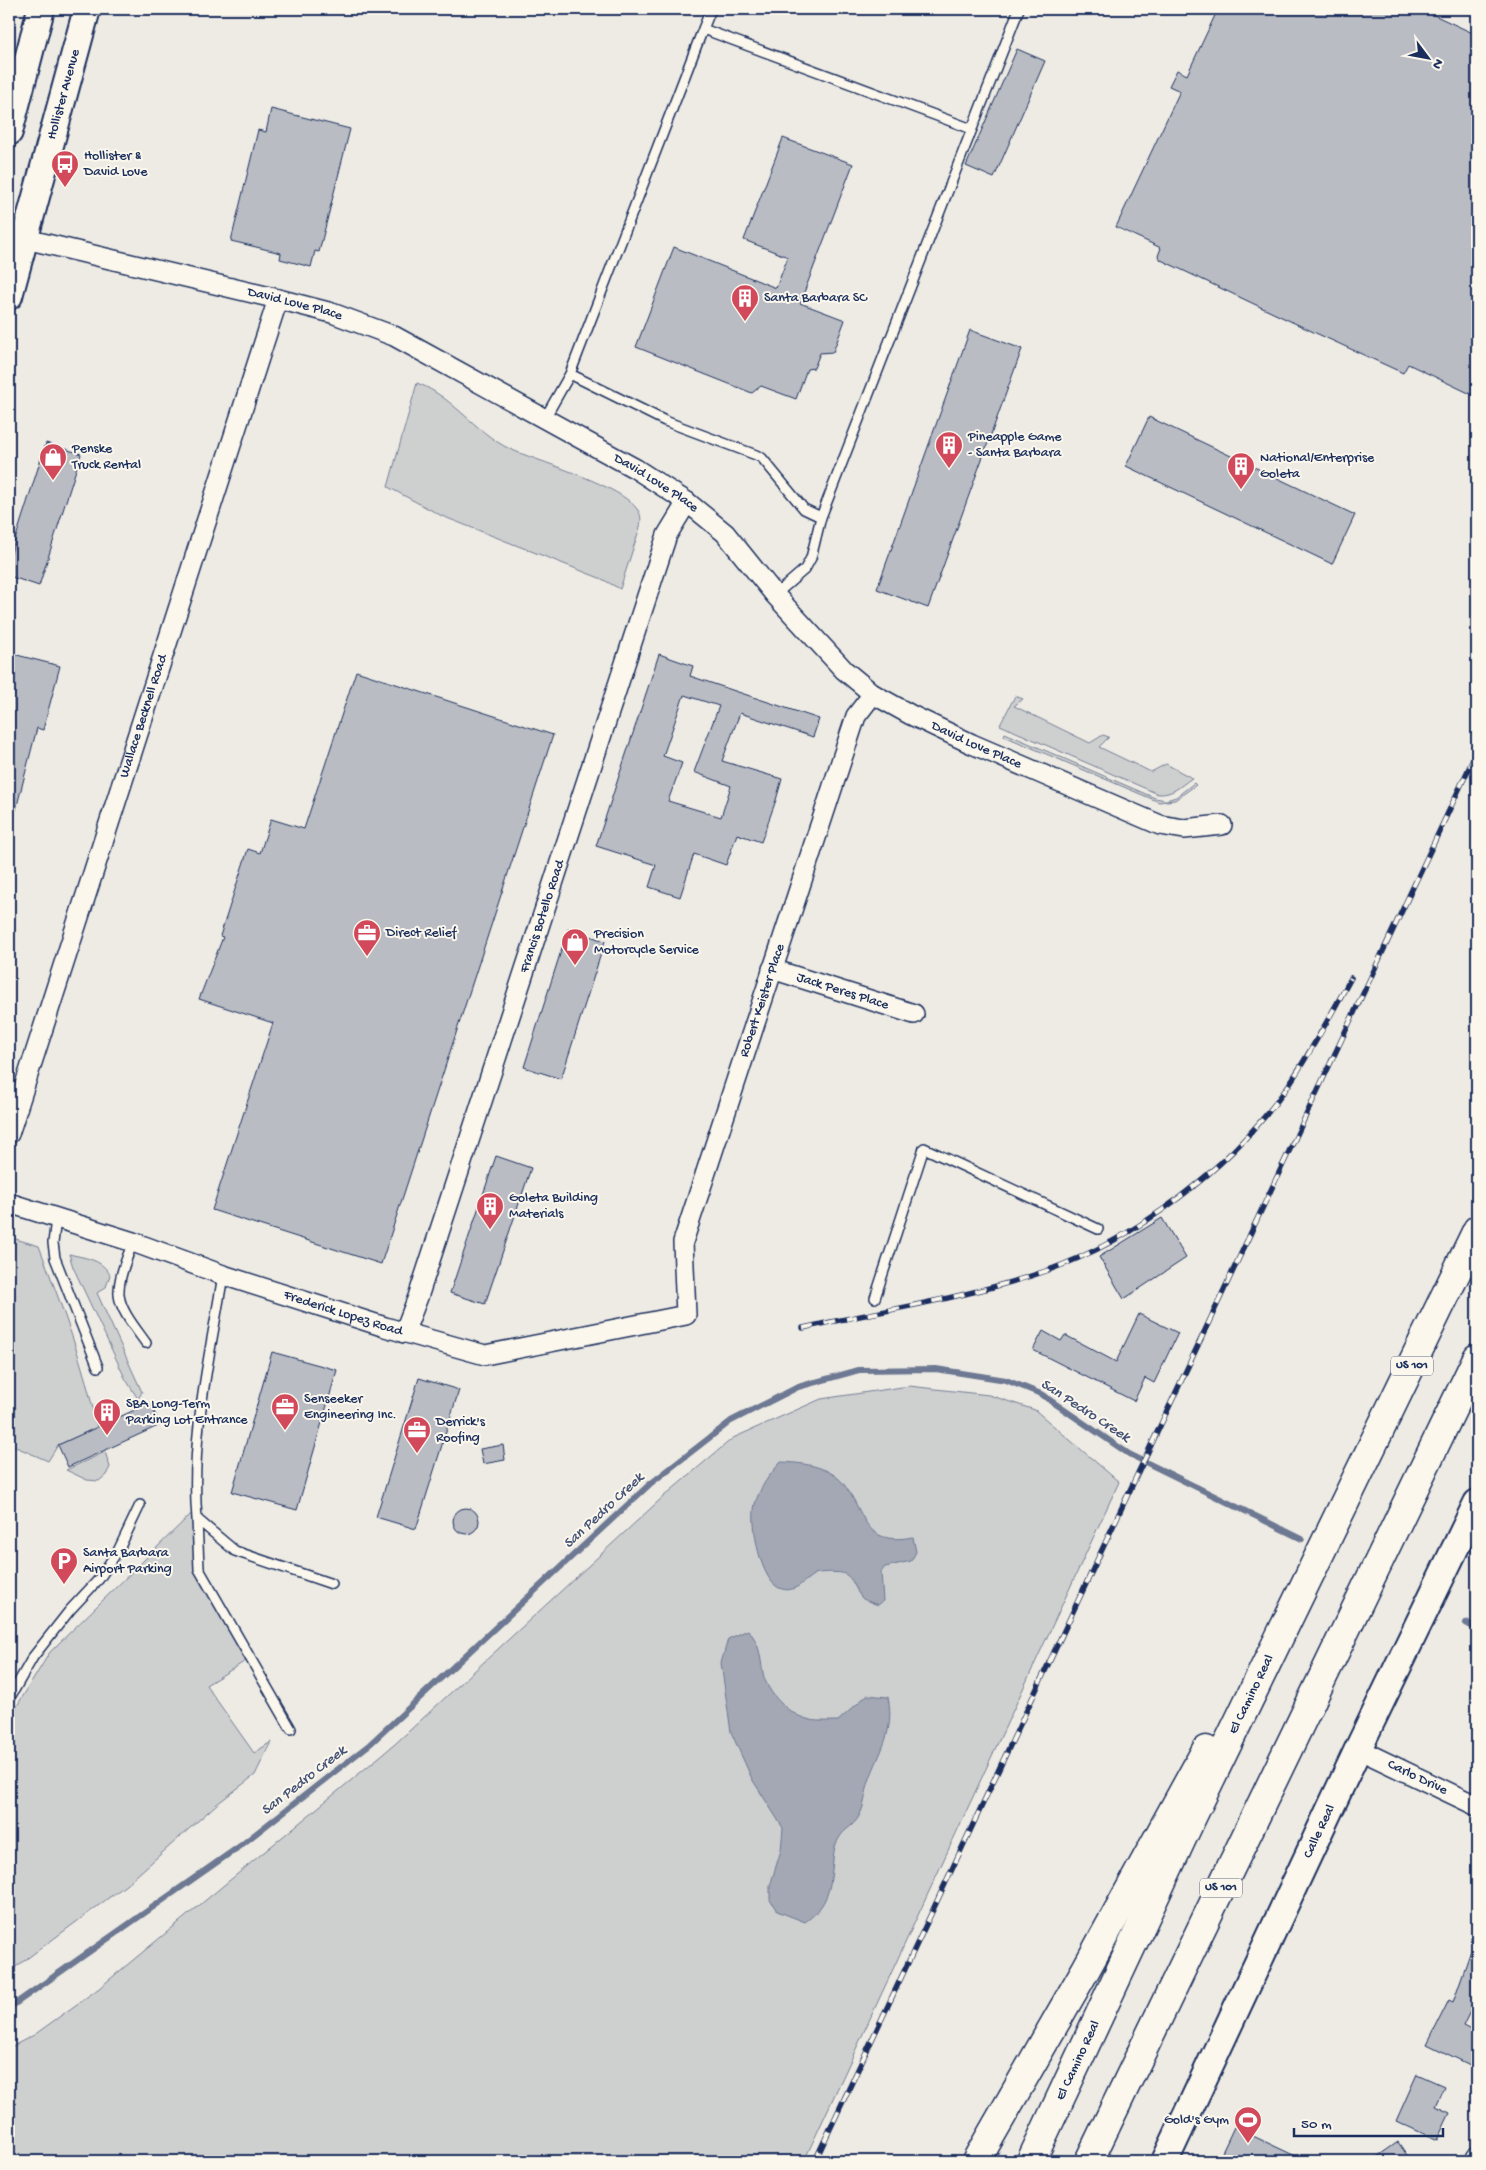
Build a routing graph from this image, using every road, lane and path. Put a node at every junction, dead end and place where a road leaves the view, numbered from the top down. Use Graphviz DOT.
graph roads {
  1 [pos="41,9"];
  2 [pos="87,9"];
  3 [pos="711,9"];
  4 [pos="1019,9"];
  5 [pos="703,29"];
  6 [pos="972,129"];
  7 [pos="9,132"];
  8 [pos="16,238"];
  9 [pos="9,296"];
  10 [pos="278,299"];
  11 [pos="570,374"];
  12 [pos="545,418"];
  13 [pos="687,502"];
  14 [pos="821,517"];
  15 [pos="775,595"];
  16 [pos="873,694"];
  17 [pos="1222,824"];
  18 [pos="772,969"];
  19 [pos="914,1014"];
  20 [pos="9,1134"];
  21 [pos="9,1204"];
  22 [pos="56,1219"];
  23 [pos="1098,1229"];
  24 [pos="1477,1230"];
  25 [pos="133,1242"];
  26 [pos="223,1275"];
  27 [pos="875,1298"];
  28 [pos="686,1314"];
  29 [pos="404,1333"];
  30 [pos="146,1343"];
  31 [pos="1477,1358"];
  32 [pos="98,1367"];
  33 [pos="1477,1504"];
  34 [pos="140,1505"];
  35 [pos="197,1519"];
  36 [pos="332,1584"];
  37 [pos="1255,1687"];
  38 [pos="9,1699"];
  39 [pos="291,1728"];
  40 [pos="1358,1749"];
  41 [pos="1477,1806"];
  42 [pos="1477,2156"];
  43 [pos="976,2161"];
  44 [pos="1031,2161"];
  45 [pos="1089,2161"];
  46 [pos="1165,2161"];
  47 [pos="1475,2161"];
  1 -- 7 [label="main road"];
  2 -- 8 [label="main road, Hollister Avenue"];
  3 -- 5 [label="lane"];
  4 -- 6 [label="lane"];
  5 -- 6 [label="lane"];
  5 -- 11 [label="lane"];
  6 -- 14 [label="lane"];
  8 -- 9 [label="main road, Hollister Avenue"];
  8 -- 10 [label="street, David Love Place"];
  10 -- 12 [label="street, David Love Place"];
  10 -- 20 [label="street, Wallace Becknell Road"];
  11 -- 12 [label="lane"];
  11 -- 14 [label="lane"];
  12 -- 13 [label="street, David Love Place"];
  13 -- 15 [label="street, David Love Place"];
  13 -- 29 [label="street, Francis Botello Road"];
  14 -- 15 [label="lane"];
  15 -- 16 [label="street, David Love Place"];
  16 -- 17 [label="street, David Love Place"];
  16 -- 18 [label="street, Robert Keister Place"];
  18 -- 19 [label="street, Jack Peres Place"];
  18 -- 28 [label="street, Robert Keister Place"];
  21 -- 22 [label="street, Frederick Lopez Road"];
  22 -- 25 [label="street, Frederick Lopez Road"];
  22 -- 32 [label="lane"];
  23 -- 27 [label="lane"];
  24 -- 37 [label="highway, El Camino Real / US 101"];
  25 -- 26 [label="street, Frederick Lopez Road"];
  25 -- 30 [label="lane"];
  26 -- 29 [label="street, Frederick Lopez Road"];
  26 -- 35 [label="lane"];
  28 -- 29 [label="street, Frederick Lopez Road"];
  31 -- 45 [label="highway, US 101"];
  33 -- 40 [label="main road, Calle Real"];
  34 -- 38 [label="lane"];
  35 -- 36 [label="lane"];
  35 -- 39 [label="lane"];
  37 -- 43 [label="highway"];
  37 -- 44 [label="highway, El Camino Real / US 101"];
  40 -- 41 [label="street, Carlo Drive"];
  40 -- 46 [label="main road, Calle Real"];
  42 -- 47 [label="street"];
}
